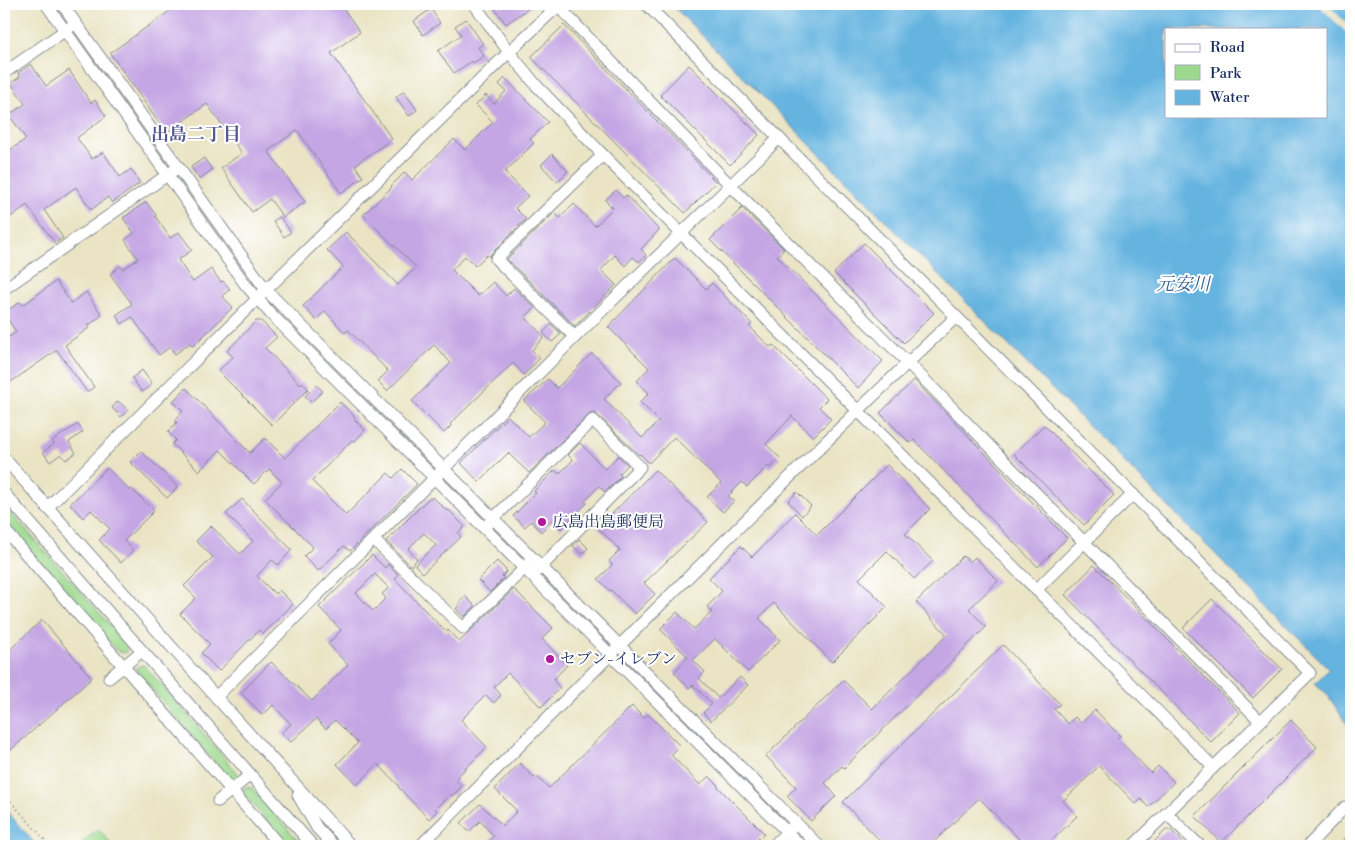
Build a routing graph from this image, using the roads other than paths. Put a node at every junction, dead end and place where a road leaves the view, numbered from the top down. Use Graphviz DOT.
graph roads {
  1 [pos="62,4"];
  2 [pos="474,4"];
  3 [pos="646,4"];
  4 [pos="49,5"];
  5 [pos="558,5"];
  6 [pos="75,23"];
  7 [pos="65,30"];
  8 [pos="508,52"];
  9 [pos="4,73"];
  10 [pos="779,138"];
  11 [pos="603,155"];
  12 [pos="178,167"];
  13 [pos="168,175"];
  14 [pos="730,185"];
  15 [pos="681,233"];
  16 [pos="4,289"];
  17 [pos="266,290"];
  18 [pos="257,298"];
  19 [pos="956,316"];
  20 [pos="574,337"];
  21 [pos="908,362"];
  22 [pos="857,411"];
  23 [pos="4,458"];
  24 [pos="444,469"];
  25 [pos="435,479"];
  26 [pos="4,493"];
  27 [pos="1133,494"];
  28 [pos="47,508"];
  29 [pos="494,519"];
  30 [pos="484,528"];
  31 [pos="4,529"];
  32 [pos="374,540"];
  33 [pos="1084,542"];
  34 [pos="537,563"];
  35 [pos="528,572"];
  36 [pos="1036,590"];
  37 [pos="620,645"];
  38 [pos="142,651"];
  39 [pos="611,654"];
  40 [pos="124,666"];
  41 [pos="109,678"];
  42 [pos="216,697"];
  43 [pos="1260,721"];
  44 [pos="1213,767"];
  45 [pos="250,774"];
  46 [pos="286,774"];
  47 [pos="231,790"];
  48 [pos="218,802"];
  49 [pos="1166,813"];
  50 [pos="1351,813"];
  51 [pos="796,823"];
  52 [pos="787,832"];
  53 [pos="280,846"];
  54 [pos="313,846"];
  55 [pos="334,846"];
  56 [pos="351,846"];
  57 [pos="420,846"];
  58 [pos="773,846"];
  59 [pos="801,846"];
  60 [pos="819,846"];
  61 [pos="1133,846"];
  62 [pos="1200,846"];
  63 [pos="1308,846"];
  1 -- 6 [label="street"];
  2 -- 8 [label="street"];
  3 -- 10 [label="street"];
  4 -- 7 [label="street"];
  5 -- 8 [label="street"];
  5 -- 14 [label="street"];
  6 -- 7 [label="street"];
  6 -- 12 [label="street"];
  7 -- 9 [label="street"];
  7 -- 13 [label="street"];
  8 -- 11 [label="street"];
  8 -- 17 [label="street"];
  10 -- 14 [label="street"];
  10 -- 19 [label="street"];
  11 -- 15 [label="street"];
  11 -- 20 [label="street"];
  12 -- 13 [label="street"];
  12 -- 17 [label="street"];
  13 -- 16 [label="street"];
  13 -- 18 [label="street"];
  14 -- 15 [label="street"];
  14 -- 21 [label="street"];
  15 -- 20 [label="street"];
  15 -- 22 [label="street"];
  17 -- 18 [label="street"];
  17 -- 24 [label="street"];
  18 -- 25 [label="street"];
  18 -- 28 [label="street"];
  19 -- 21 [label="street"];
  19 -- 27 [label="street"];
  20 -- 24 [label="street"];
  21 -- 22 [label="street"];
  21 -- 33 [label="street"];
  22 -- 36 [label="street"];
  22 -- 37 [label="street"];
  23 -- 28 [label="street"];
  24 -- 25 [label="street"];
  24 -- 29 [label="street"];
  25 -- 30 [label="street"];
  25 -- 32 [label="street"];
  26 -- 38 [label="street"];
  27 -- 33 [label="street"];
  27 -- 43 [label="street"];
  28 -- 42 [label="street"];
  29 -- 30 [label="street"];
  29 -- 34 [label="street"];
  29 -- 34 [label="street"];
  30 -- 35 [label="street"];
  31 -- 40 [label="street"];
  32 -- 35 [label="street"];
  32 -- 42 [label="street"];
  33 -- 36 [label="street"];
  33 -- 43 [label="street"];
  34 -- 35 [label="street"];
  34 -- 37 [label="street"];
  35 -- 39 [label="street"];
  36 -- 44 [label="street"];
  37 -- 39 [label="street"];
  37 -- 51 [label="street"];
  38 -- 40 [label="street"];
  38 -- 45 [label="street"];
  39 -- 52 [label="street"];
  39 -- 57 [label="street"];
  40 -- 41 [label="street"];
  40 -- 47 [label="street"];
  42 -- 46 [label="street"];
  43 -- 44 [label="street"];
  44 -- 49 [label="street"];
  45 -- 47 [label="street"];
  45 -- 54 [label="street"];
  46 -- 55 [label="street"];
  46 -- 56 [label="street"];
  47 -- 48 [label="street"];
  47 -- 53 [label="street"];
  49 -- 61 [label="street"];
  49 -- 62 [label="street"];
  50 -- 63 [label="street"];
  51 -- 52 [label="street"];
  51 -- 60 [label="street"];
  52 -- 58 [label="street"];
  52 -- 59 [label="street"];
}
